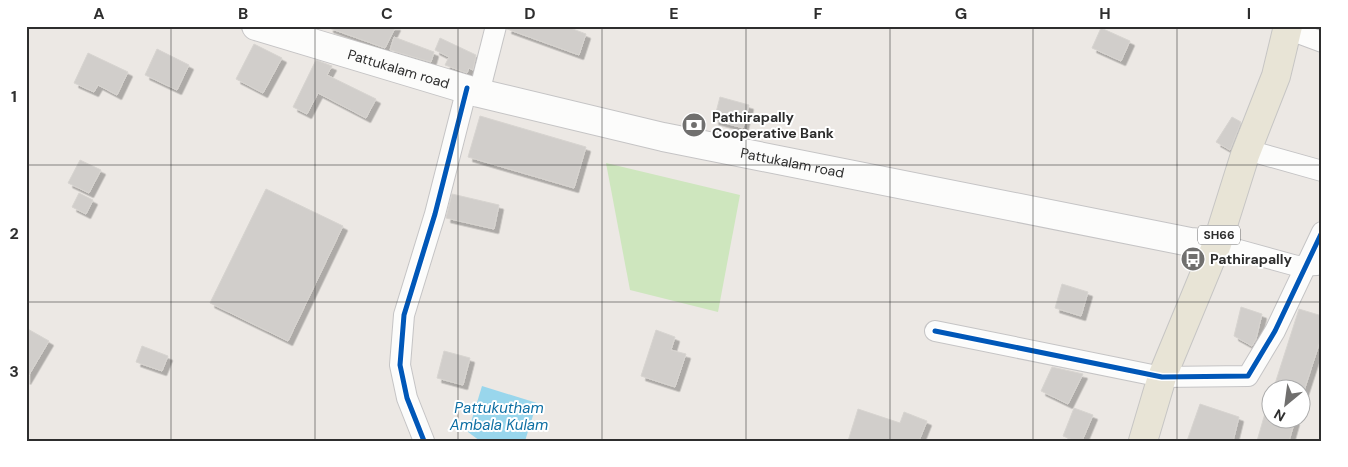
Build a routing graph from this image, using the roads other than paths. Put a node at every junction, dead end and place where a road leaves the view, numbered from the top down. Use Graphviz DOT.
graph roads {
  1 [pos="256,26"];
  2 [pos="496,26"];
  3 [pos="1287,28"];
  4 [pos="1322,42"];
  5 [pos="473,91"];
  6 [pos="1247,150"];
  7 [pos="1322,171"];
  8 [pos="1322,232"];
  9 [pos="1216,244"];
  10 [pos="1314,265"];
  11 [pos="935,331"];
  12 [pos="1162,377"];
  13 [pos="424,441"];
  14 [pos="1143,441"];
  1 -- 5 [label="main road, Pattukalam road"];
  2 -- 5 [label="street"];
  3 -- 4 [label="street"];
  3 -- 6 [label="main road, SH66"];
  5 -- 9 [label="main road, Pattukalam road"];
  5 -- 13 [label="street"];
  6 -- 7 [label="street"];
  6 -- 9 [label="main road, SH66"];
  8 -- 10 [label="street"];
  9 -- 10 [label="street"];
  9 -- 12 [label="main road, SH66"];
  10 -- 12 [label="street"];
  11 -- 12 [label="street"];
  12 -- 14 [label="main road, SH66"];
}
